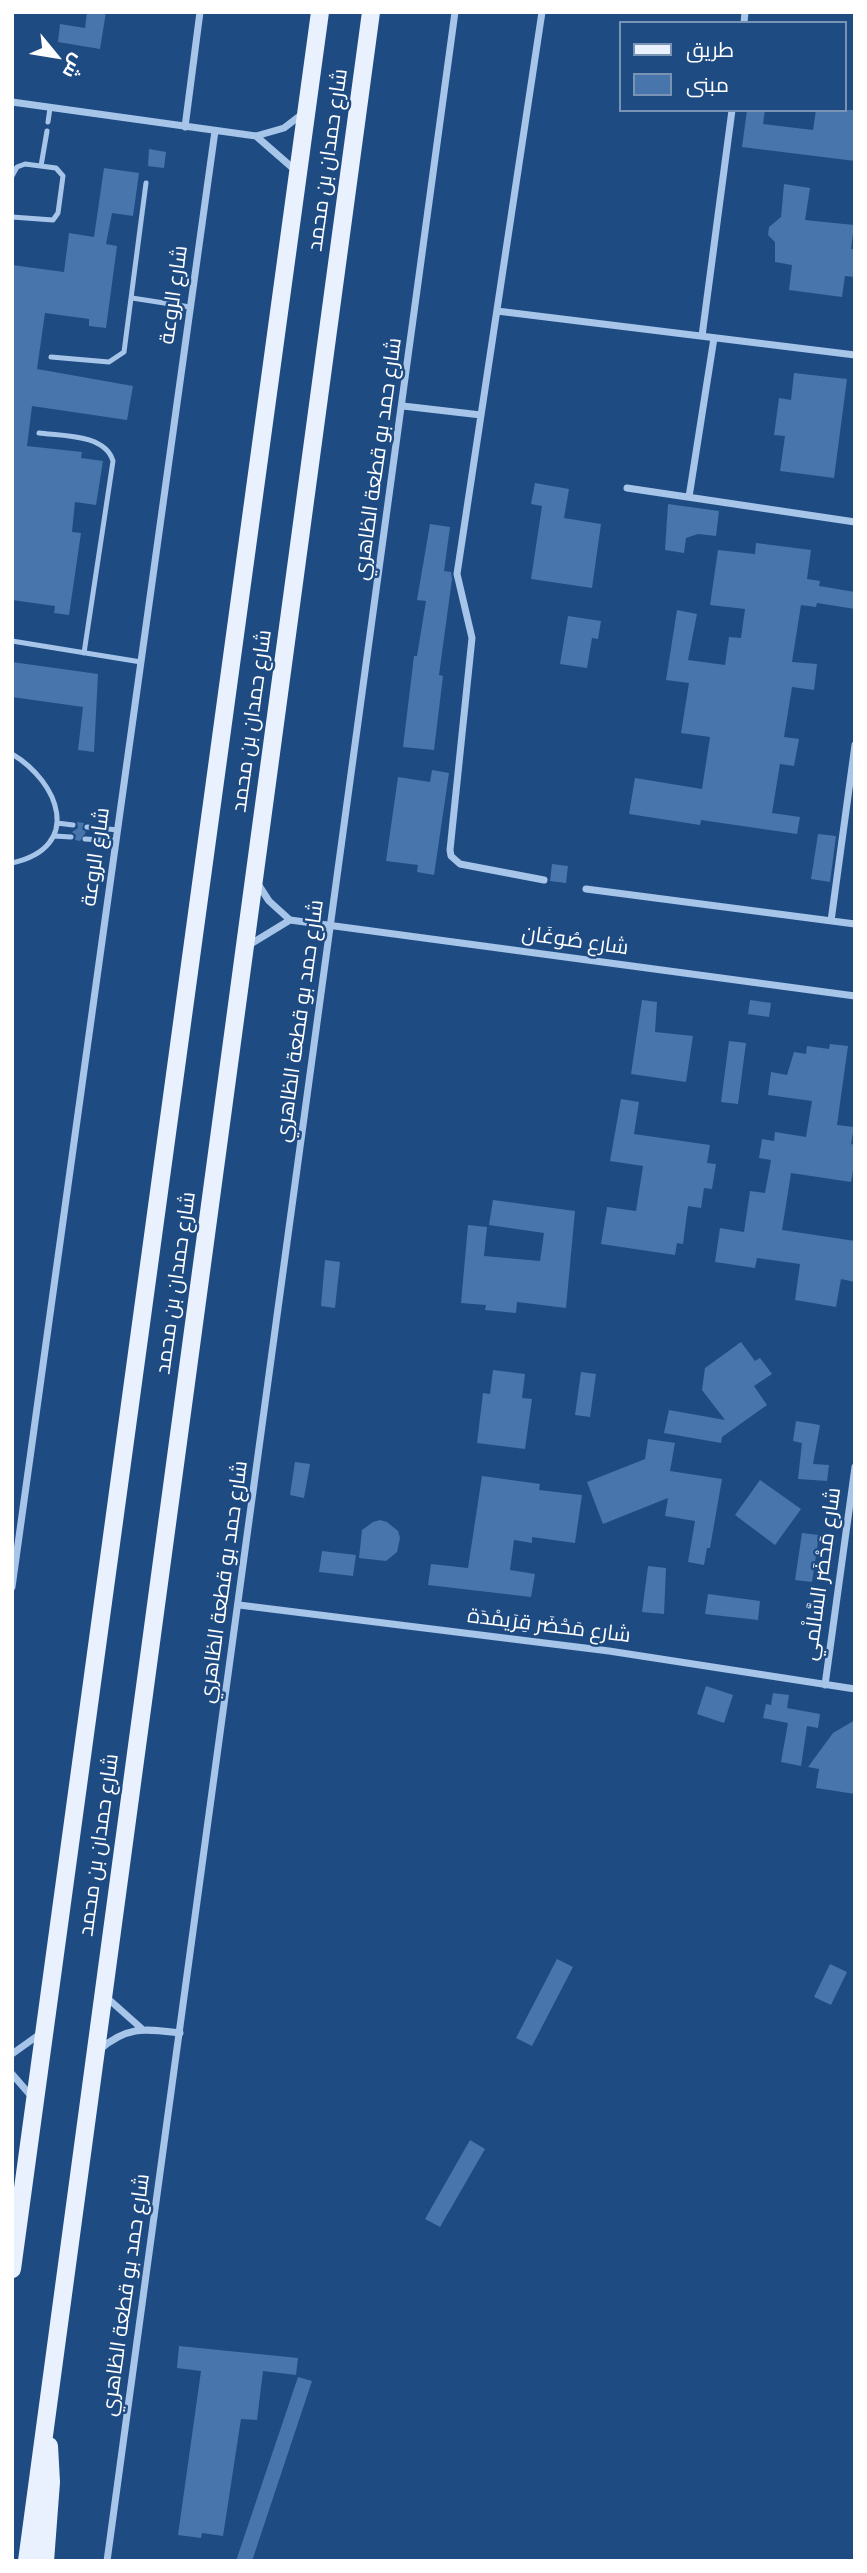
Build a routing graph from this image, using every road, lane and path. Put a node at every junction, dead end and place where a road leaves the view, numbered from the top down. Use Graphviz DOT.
graph roads {
  1 [pos="200,12"];
  2 [pos="320,12"];
  3 [pos="371,12"];
  4 [pos="455,12"];
  5 [pos="542,12"];
  6 [pos="12,102"];
  7 [pos="50,108"];
  8 [pos="307,110"];
  9 [pos="732,112"];
  10 [pos="48,122"];
  11 [pos="185,127"];
  12 [pos="47,131"];
  13 [pos="215,131"];
  14 [pos="256,136"];
  15 [pos="41,166"];
  16 [pos="298,172"];
  17 [pos="12,176"];
  18 [pos="146,183"];
  19 [pos="12,217"];
  20 [pos="132,298"];
  21 [pos="190,307"];
  22 [pos="497,311"];
  23 [pos="702,336"];
  24 [pos="714,338"];
  25 [pos="855,355"];
  26 [pos="51,357"];
  27 [pos="403,406"];
  28 [pos="481,415"];
  29 [pos="39,433"];
  30 [pos="627,488"];
  31 [pos="690,497"];
  32 [pos="855,522"];
  33 [pos="12,641"];
  34 [pos="84,653"];
  35 [pos="141,663"];
  36 [pos="855,745"];
  37 [pos="12,754"];
  38 [pos="57,823"];
  39 [pos="73,825"];
  40 [pos="87,827"];
  41 [pos="118,831"];
  42 [pos="54,836"];
  43 [pos="71,837"];
  44 [pos="85,839"];
  45 [pos="116,841"];
  46 [pos="12,863"];
  47 [pos="254,876"];
  48 [pos="544,880"];
  49 [pos="586,889"];
  50 [pos="290,920"];
  51 [pos="831,921"];
  52 [pos="855,924"];
  53 [pos="331,926"];
  54 [pos="245,948"];
  55 [pos="855,996"];
  56 [pos="855,1467"];
  57 [pos="12,1587"];
  58 [pos="239,1605"];
  59 [pos="825,1685"];
  60 [pos="855,1689"];
  61 [pos="102,1992"];
  62 [pos="45,2028"];
  63 [pos="141,2028"];
  64 [pos="180,2034"];
  65 [pos="95,2053"];
  66 [pos="12,2054"];
  67 [pos="12,2074"];
  68 [pos="36,2105"];
  69 [pos="12,2269"];
  70 [pos="45,2418"];
  71 [pos="27,2561"];
  72 [pos="46,2561"];
  73 [pos="107,2561"];
  1 -- 11 [label="street"];
  2 -- 8 [label="main road, شارع حمدان بن محمد"];
  3 -- 47 [label="main road, شارع حمدان بن محمد"];
  4 -- 27 [label="street, شارع حمد بو قطعة الظاهري"];
  5 -- 22 [label="street"];
  6 -- 7 [label="street"];
  7 -- 10 [label="lane"];
  7 -- 11 [label="street"];
  8 -- 14 [label="street"];
  8 -- 16 [label="main road, شارع حمدان بن محمد"];
  9 -- 23 [label="street"];
  11 -- 13 [label="street"];
  12 -- 15 [label="lane"];
  13 -- 14 [label="street"];
  13 -- 21 [label="street, شارع الروعة"];
  14 -- 16 [label="street"];
  15 -- 17 [label="lane"];
  15 -- 19 [label="lane"];
  16 -- 62 [label="main road, شارع حمدان بن محمد"];
  18 -- 20 [label="lane"];
  20 -- 21 [label="lane"];
  20 -- 26 [label="lane"];
  21 -- 35 [label="street, شارع الروعة"];
  22 -- 23 [label="street"];
  22 -- 28 [label="street"];
  23 -- 24 [label="street"];
  24 -- 25 [label="street"];
  24 -- 31 [label="street"];
  27 -- 28 [label="street"];
  27 -- 53 [label="street, شارع حمد بو قطعة الظاهري"];
  28 -- 48 [label="street"];
  29 -- 34 [label="lane"];
  30 -- 31 [label="street"];
  31 -- 32 [label="street"];
  33 -- 34 [label="lane"];
  34 -- 35 [label="lane"];
  35 -- 41 [label="street, شارع الروعة"];
  36 -- 51 [label="street"];
  37 -- 38 [label="lane"];
  38 -- 39 [label="lane"];
  38 -- 42 [label="lane"];
  40 -- 41 [label="lane"];
  41 -- 45 [label="street, شارع الروعة"];
  42 -- 43 [label="lane"];
  42 -- 46 [label="lane"];
  44 -- 45 [label="lane"];
  45 -- 57 [label="street, شارع الروعة"];
  47 -- 50 [label="street"];
  47 -- 54 [label="main road, شارع حمدان بن محمد"];
  49 -- 51 [label="street"];
  50 -- 53 [label="street, شارع صُوغَان"];
  50 -- 54 [label="street"];
  51 -- 52 [label="street"];
  53 -- 55 [label="street, شارع صُوغَان"];
  53 -- 58 [label="street, شارع حمد بو قطعة الظاهري"];
  54 -- 61 [label="main road, شارع حمدان بن محمد"];
  56 -- 59 [label="street, شارع مَحْضَر السَّالْمي"];
  58 -- 59 [label="street, شارع مَحْضَر قِرَيمْدَة"];
  58 -- 64 [label="street, شارع حمد بو قطعة الظاهري"];
  59 -- 60 [label="street, شارع مَحْضَر قِرَيمْدَة"];
  61 -- 63 [label="street"];
  61 -- 65 [label="main road, شارع حمدان بن محمد"];
  62 -- 66 [label="street"];
  62 -- 68 [label="main road, شارع حمدان بن محمد"];
  63 -- 64 [label="street"];
  63 -- 65 [label="street"];
  64 -- 73 [label="street, شارع حمد بو قطعة الظاهري"];
  65 -- 70 [label="main road, شارع حمدان بن محمد"];
  67 -- 68 [label="street"];
  68 -- 69 [label="main road, شارع حمدان بن محمد"];
  70 -- 71 [label="main road, شارع حمدان بن محمد"];
  70 -- 72 [label="main road"];
}
